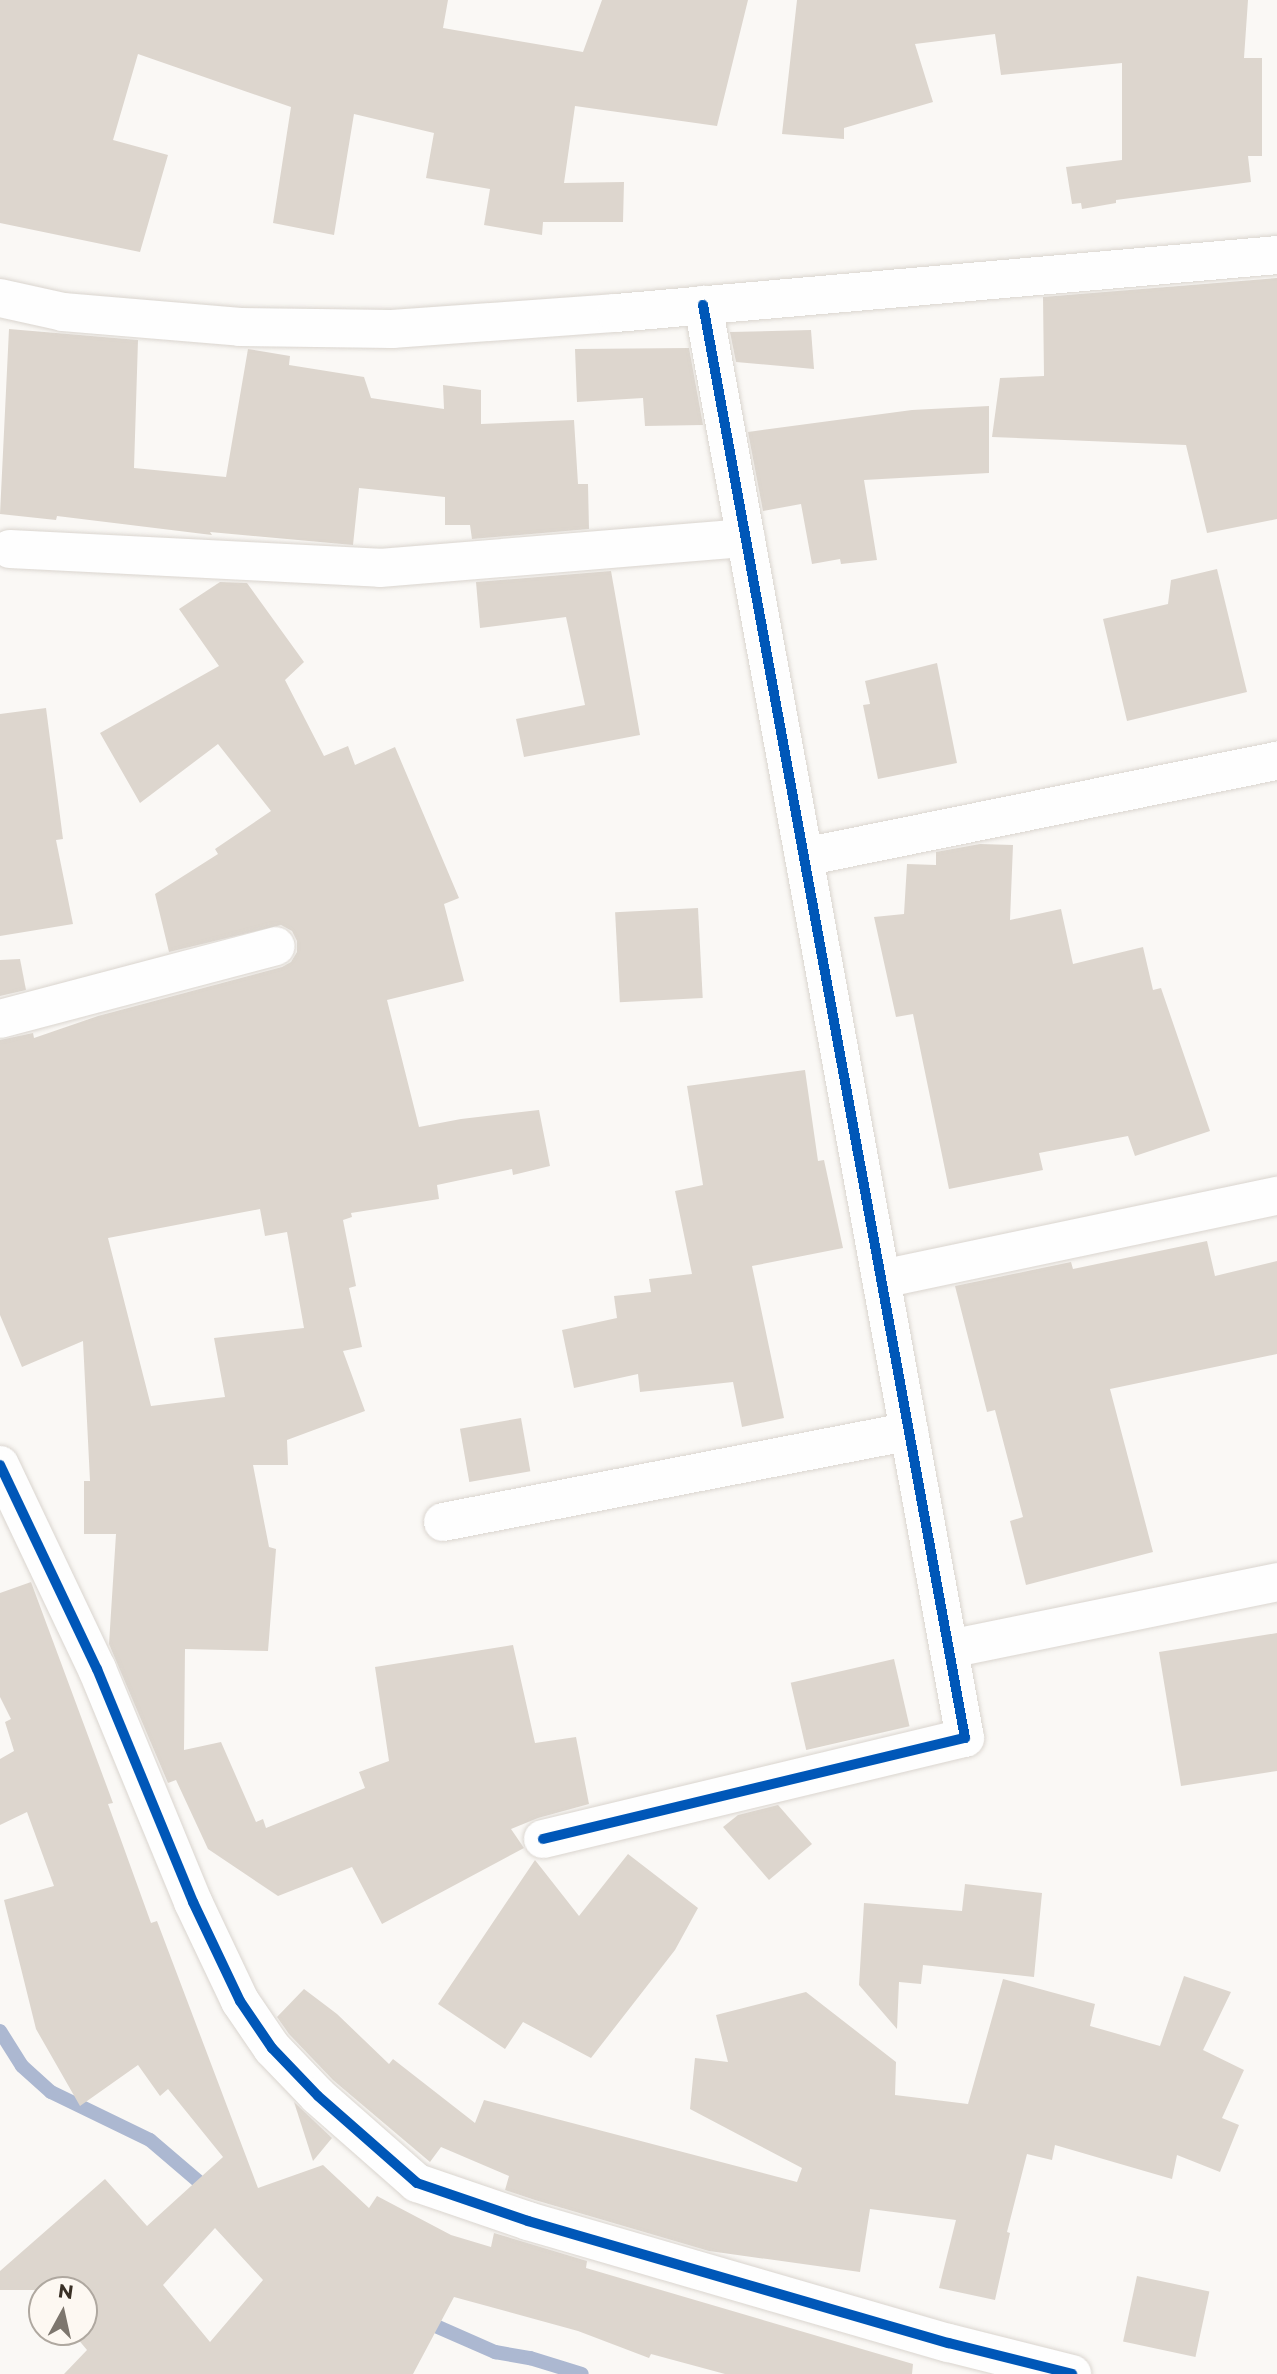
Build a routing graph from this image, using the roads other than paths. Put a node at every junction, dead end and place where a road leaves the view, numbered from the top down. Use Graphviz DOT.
graph roads {
  1 [pos="1277,255"];
  2 [pos="0,298"];
  3 [pos="703,305"];
  4 [pos="746,538"];
  5 [pos="10,549"];
  6 [pos="1277,761"];
  7 [pos="804,857"];
  8 [pos="276,946"];
  9 [pos="0,1019"];
  10 [pos="1277,1196"];
  11 [pos="881,1279"];
  12 [pos="909,1431"];
  13 [pos="0,1465"];
  14 [pos="443,1522"];
  15 [pos="1277,1582"];
  16 [pos="949,1649"];
  17 [pos="543,1839"];
  18 [pos="1072,2374"];
  1 -- 3 [label="street"];
  2 -- 3 [label="street"];
  3 -- 4 [label="street"];
  4 -- 5 [label="street"];
  4 -- 7 [label="street"];
  6 -- 7 [label="street"];
  7 -- 11 [label="street"];
  8 -- 9 [label="street"];
  10 -- 11 [label="street"];
  11 -- 12 [label="street"];
  12 -- 14 [label="street"];
  12 -- 16 [label="street"];
  13 -- 18 [label="street"];
  15 -- 16 [label="street"];
  16 -- 17 [label="street"];
}
